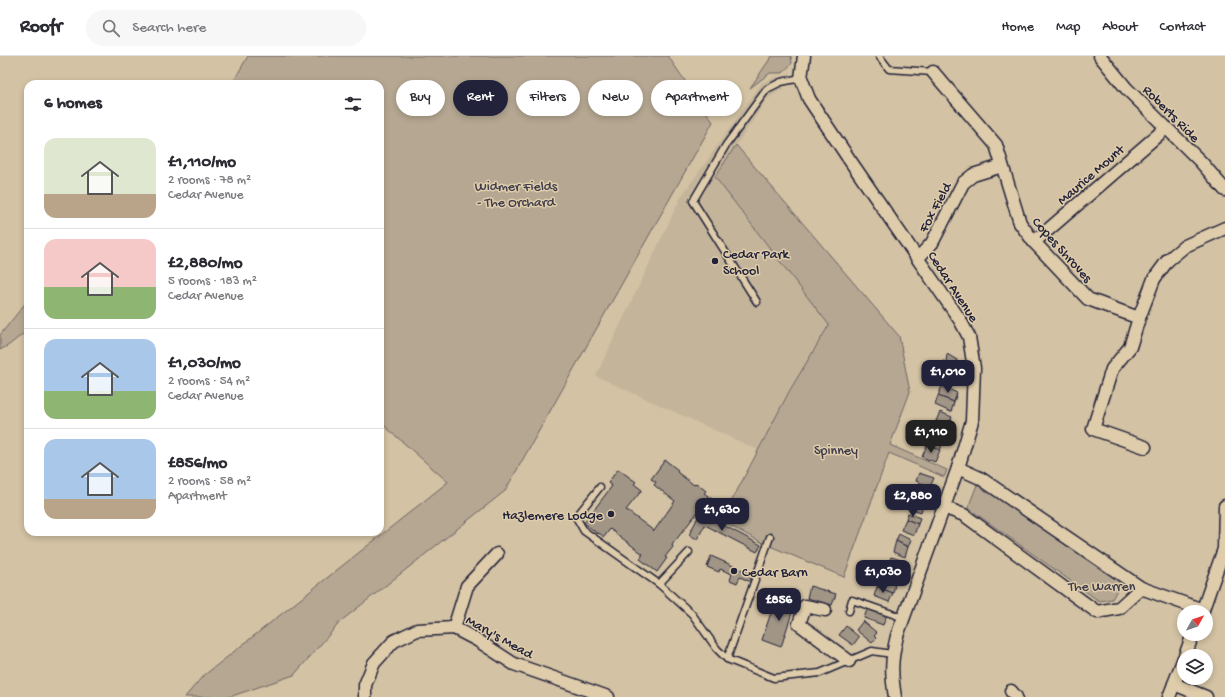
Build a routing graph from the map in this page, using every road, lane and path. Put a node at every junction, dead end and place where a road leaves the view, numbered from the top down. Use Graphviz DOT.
graph roads {
  1 [pos="804,56"];
  2 [pos="879,56"];
  3 [pos="1100,56"];
  4 [pos="933,72"];
  5 [pos="801,78"];
  6 [pos="1166,128"];
  7 [pos="1002,166"];
  8 [pos="1225,190"];
  9 [pos="1225,228"];
  10 [pos="1034,242"];
  11 [pos="918,258"];
  12 [pos="757,302"];
  13 [pos="1139,318"];
  14 [pos="1145,447"];
  15 [pos="958,468"];
  16 [pos="600,487"];
  17 [pos="1225,506"];
  18 [pos="944,507"];
  19 [pos="770,537"];
  20 [pos="689,552"];
  21 [pos="497,554"];
  22 [pos="658,584"];
  23 [pos="1141,588"];
  24 [pos="1186,605"];
  25 [pos="1204,605"];
  26 [pos="825,610"];
  27 [pos="849,612"];
  28 [pos="904,618"];
  29 [pos="454,628"];
  30 [pos="892,654"];
  31 [pos="727,658"];
  32 [pos="849,660"];
  33 [pos="1177,676"];
  34 [pos="1174,684"];
  35 [pos="365,697"];
  36 [pos="608,697"];
  37 [pos="895,697"];
  38 [pos="1169,697"];
  39 [pos="1206,697"];
  1 -- 5 [label="street, Cedar Avenue"];
  2 -- 4 [label="lane"];
  3 -- 6 [label="street, Roberts Ride"];
  4 -- 7 [label="street, Copes Shroves"];
  5 -- 11 [label="street, Cedar Avenue"];
  5 -- 12 [label="lane"];
  6 -- 8 [label="street, Roberts Ride"];
  6 -- 10 [label="street, Maurice Mount"];
  7 -- 10 [label="street, Copes Shroves"];
  7 -- 11 [label="street, Fox Field"];
  9 -- 13 [label="street"];
  10 -- 13 [label="street, Copes Shroves"];
  11 -- 15 [label="street, Cedar Avenue"];
  13 -- 14 [label="street"];
  15 -- 18 [label="street, Cedar Avenue"];
  15 -- 23 [label="street"];
  16 -- 22 [label="lane"];
  17 -- 25 [label="street"];
  18 -- 23 [label="street"];
  18 -- 28 [label="street, Cedar Avenue"];
  19 -- 31 [label="lane"];
  20 -- 22 [label="lane"];
  21 -- 29 [label="street"];
  22 -- 31 [label="lane"];
  23 -- 24 [label="street"];
  26 -- 32 [label="street"];
  27 -- 28 [label="lane"];
  28 -- 30 [label="street, Cedar Avenue"];
  29 -- 35 [label="street, Mary's Mead"];
  29 -- 36 [label="street, Mary's Mead"];
  30 -- 32 [label="lane"];
  30 -- 37 [label="street, Cedar Avenue"];
  31 -- 32 [label="lane"];
  33 -- 34 [label="street"];
  34 -- 38 [label="street"];
  34 -- 39 [label="street"];
}
